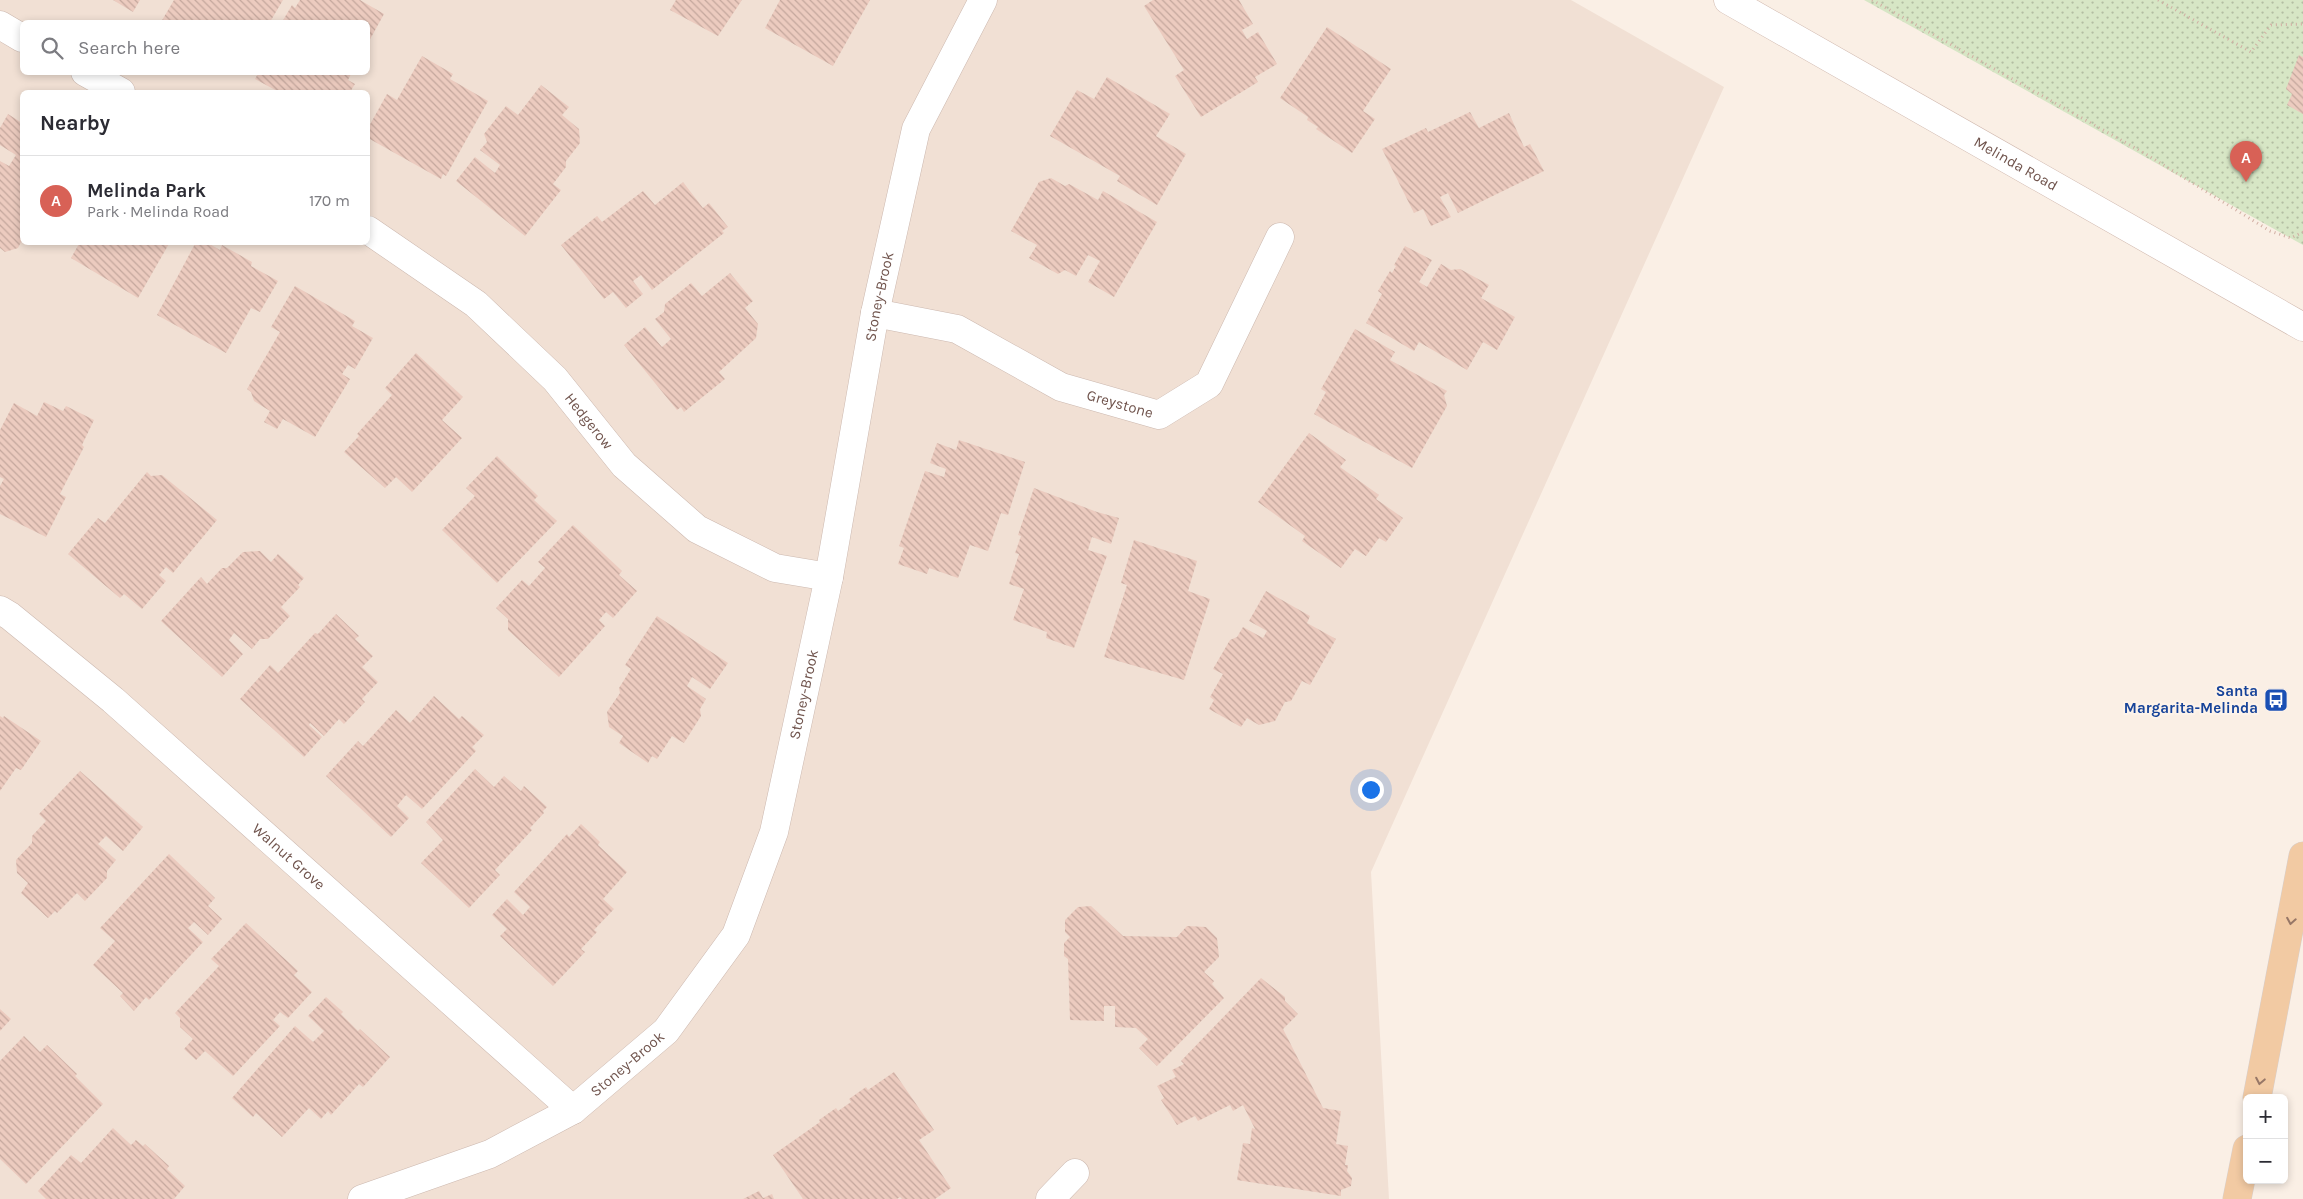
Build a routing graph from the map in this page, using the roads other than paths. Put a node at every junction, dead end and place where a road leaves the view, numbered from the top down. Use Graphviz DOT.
graph roads {
  1 [pos="983,0"];
  2 [pos="1728,0"];
  3 [pos="0,25"];
  4 [pos="20,37"];
  5 [pos="90,75"];
  6 [pos="117,90"];
  7 [pos="370,231"];
  8 [pos="1280,237"];
  9 [pos="875,313"];
  10 [pos="2303,327"];
  11 [pos="829,577"];
  12 [pos="0,610"];
  13 [pos="2303,856"];
  14 [pos="2258,1094"];
  15 [pos="573,1110"];
  16 [pos="2243,1169"];
  17 [pos="1075,1172"];
  18 [pos="362,1199"];
  19 [pos="1050,1199"];
  20 [pos="2237,1199"];
  1 -- 9 [label="street, Stoney-Brook"];
  2 -- 10 [label="street, Melinda Road"];
  3 -- 4 [label="street"];
  5 -- 6 [label="street"];
  7 -- 11 [label="street, Hedgerow"];
  8 -- 9 [label="street, Greystone"];
  9 -- 11 [label="street, Stoney-Brook"];
  11 -- 15 [label="street, Stoney-Brook"];
  12 -- 15 [label="street, Walnut Grove"];
  13 -- 14 [label="main road, one-way"];
  15 -- 18 [label="street, Stoney-Brook"];
  16 -- 20 [label="main road"];
  17 -- 19 [label="street"];
}
